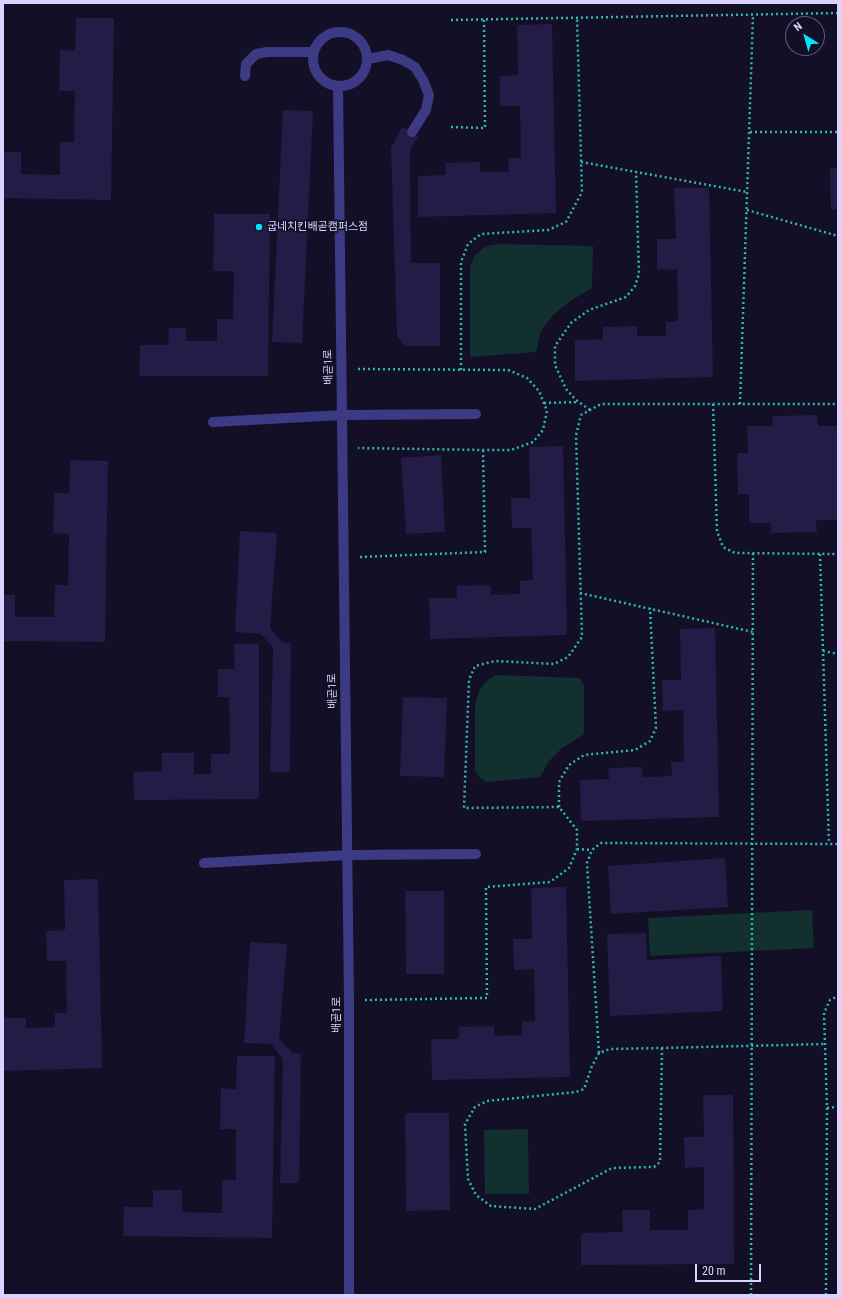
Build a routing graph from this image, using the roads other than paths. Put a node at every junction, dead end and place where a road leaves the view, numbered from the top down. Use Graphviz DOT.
graph roads {
  1 [pos="314,52"];
  2 [pos="368,59"];
  3 [pos="244,76"];
  4 [pos="338,87"];
  5 [pos="412,132"];
  6 [pos="476,414"];
  7 [pos="342,415"];
  8 [pos="213,422"];
  9 [pos="476,854"];
  10 [pos="347,855"];
  11 [pos="204,863"];
  12 [pos="349,1295"];
  1 -- 2 [label="lane"];
  1 -- 3 [label="lane"];
  1 -- 4 [label="lane"];
  2 -- 4 [label="lane"];
  2 -- 5 [label="lane"];
  4 -- 7 [label="lane, 배곧1로"];
  6 -- 7 [label="lane"];
  7 -- 8 [label="lane"];
  7 -- 10 [label="lane, 배곧1로"];
  9 -- 10 [label="lane"];
  10 -- 11 [label="lane"];
  10 -- 12 [label="lane, 배곧1로"];
}
